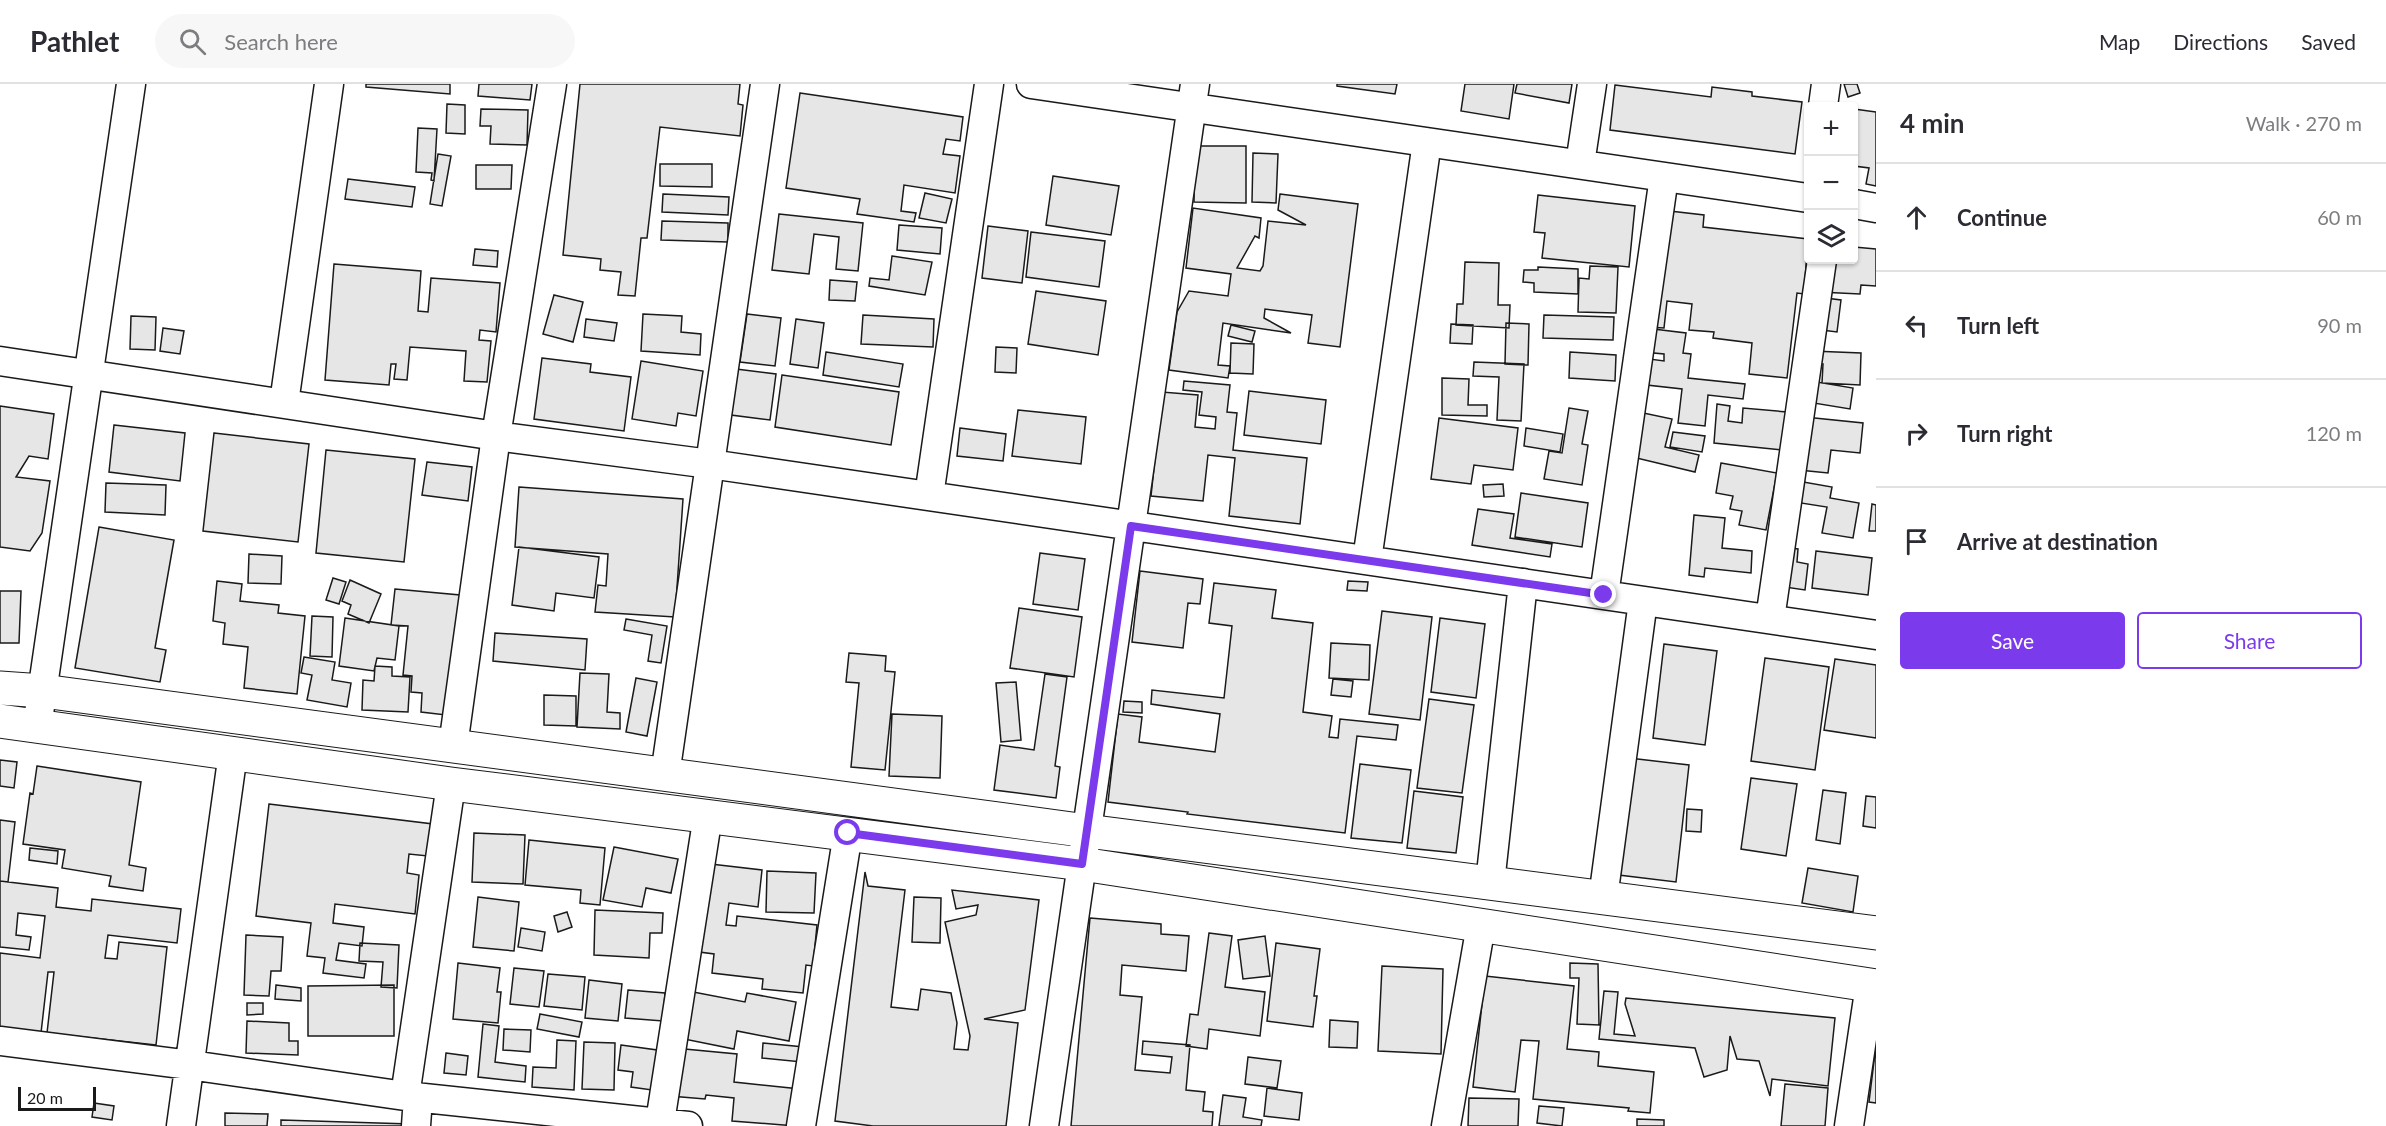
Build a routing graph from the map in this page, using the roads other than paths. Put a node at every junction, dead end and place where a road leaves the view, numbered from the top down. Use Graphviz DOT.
graph roads {
  1 [pos="131,84"];
  2 [pos="329,84"];
  3 [pos="552,84"];
  4 [pos="765,84"];
  5 [pos="989,84"];
  6 [pos="1031,84"];
  7 [pos="1592,84"];
  8 [pos="1826,84"];
  9 [pos="1193,96"];
  10 [pos="1824,102"];
  11 [pos="1427,142"];
  12 [pos="1580,164"];
  13 [pos="1664,177"];
  14 [pos="1804,197"];
  15 [pos="1858,205"];
  16 [pos="1876,208"];
  17 [pos="1821,264"];
  18 [pos="0,361"];
  19 [pos="89,374"];
  20 [pos="284,403"];
  21 [pos="496,435"];
  22 [pos="710,464"];
  23 [pos="929,496"];
  24 [pos="1131,526"];
  25 [pos="1366,560"];
  26 [pos="1523,583"];
  27 [pos="1604,595"];
  28 [pos="1643,601"];
  29 [pos="1770,619"];
  30 [pos="1876,635"];
  31 [pos="0,688"];
  32 [pos="43,691"];
  33 [pos="0,721"];
  34 [pos="37,727"];
  35 [pos="453,746"];
  36 [pos="233,753"];
  37 [pos="665,775"];
  38 [pos="451,784"];
  39 [pos="708,815"];
  40 [pos="1087,831"];
  41 [pos="848,833"];
  42 [pos="1082,864"];
  43 [pos="1490,883"];
  44 [pos="1603,898"];
  45 [pos="1481,925"];
  46 [pos="1876,933"];
  47 [pos="1873,986"];
  48 [pos="0,1041"];
  49 [pos="190,1065"];
  50 [pos="412,1096"];
  51 [pos="660,1122"];
  52 [pos="631,1123"];
  53 [pos="181,1126"];
  54 [pos="416,1126"];
  55 [pos="688,1126"];
  56 [pos="801,1126"];
  57 [pos="1044,1126"];
  58 [pos="1446,1126"];
  59 [pos="1849,1126"];
  1 -- 19 [label="street"];
  2 -- 20 [label="street"];
  3 -- 21 [label="street"];
  4 -- 22 [label="street"];
  5 -- 23 [label="street"];
  6 -- 9 [label="street"];
  7 -- 12 [label="street"];
  8 -- 10 [label="street"];
  9 -- 11 [label="street"];
  9 -- 24 [label="street"];
  11 -- 12 [label="street"];
  11 -- 25 [label="street"];
  12 -- 13 [label="street"];
  13 -- 14 [label="street"];
  13 -- 27 [label="street"];
  15 -- 16 [label="street"];
  17 -- 29 [label="street"];
  18 -- 19 [label="street"];
  19 -- 20 [label="street"];
  19 -- 32 [label="street"];
  20 -- 21 [label="street"];
  21 -- 22 [label="street"];
  21 -- 35 [label="street"];
  22 -- 23 [label="street"];
  22 -- 37 [label="street"];
  23 -- 24 [label="street"];
  24 -- 25 [label="street"];
  24 -- 40 [label="street"];
  25 -- 26 [label="street"];
  26 -- 27 [label="street"];
  26 -- 43 [label="street"];
  27 -- 28 [label="street"];
  28 -- 29 [label="street"];
  28 -- 44 [label="street"];
  29 -- 30 [label="street"];
  31 -- 32 [label="main road"];
  32 -- 34 [label="street"];
  32 -- 35 [label="main road"];
  33 -- 34 [label="main road"];
  34 -- 36 [label="main road"];
  35 -- 37 [label="main road"];
  36 -- 38 [label="main road"];
  36 -- 49 [label="street"];
  37 -- 40 [label="main road"];
  38 -- 39 [label="main road"];
  38 -- 50 [label="street"];
  39 -- 41 [label="main road"];
  39 -- 51 [label="street"];
  40 -- 42 [label="street"];
  40 -- 43 [label="main road"];
  41 -- 42 [label="main road"];
  41 -- 56 [label="street"];
  42 -- 45 [label="main road"];
  42 -- 57 [label="street"];
  43 -- 44 [label="main road"];
  44 -- 46 [label="main road"];
  45 -- 47 [label="main road"];
  45 -- 58 [label="street"];
  47 -- 59 [label="street"];
  48 -- 49 [label="street"];
  49 -- 50 [label="street"];
  49 -- 53 [label="street"];
  50 -- 52 [label="street"];
  50 -- 54 [label="street"];
  51 -- 52 [label="street"];
  51 -- 55 [label="street"];
}
